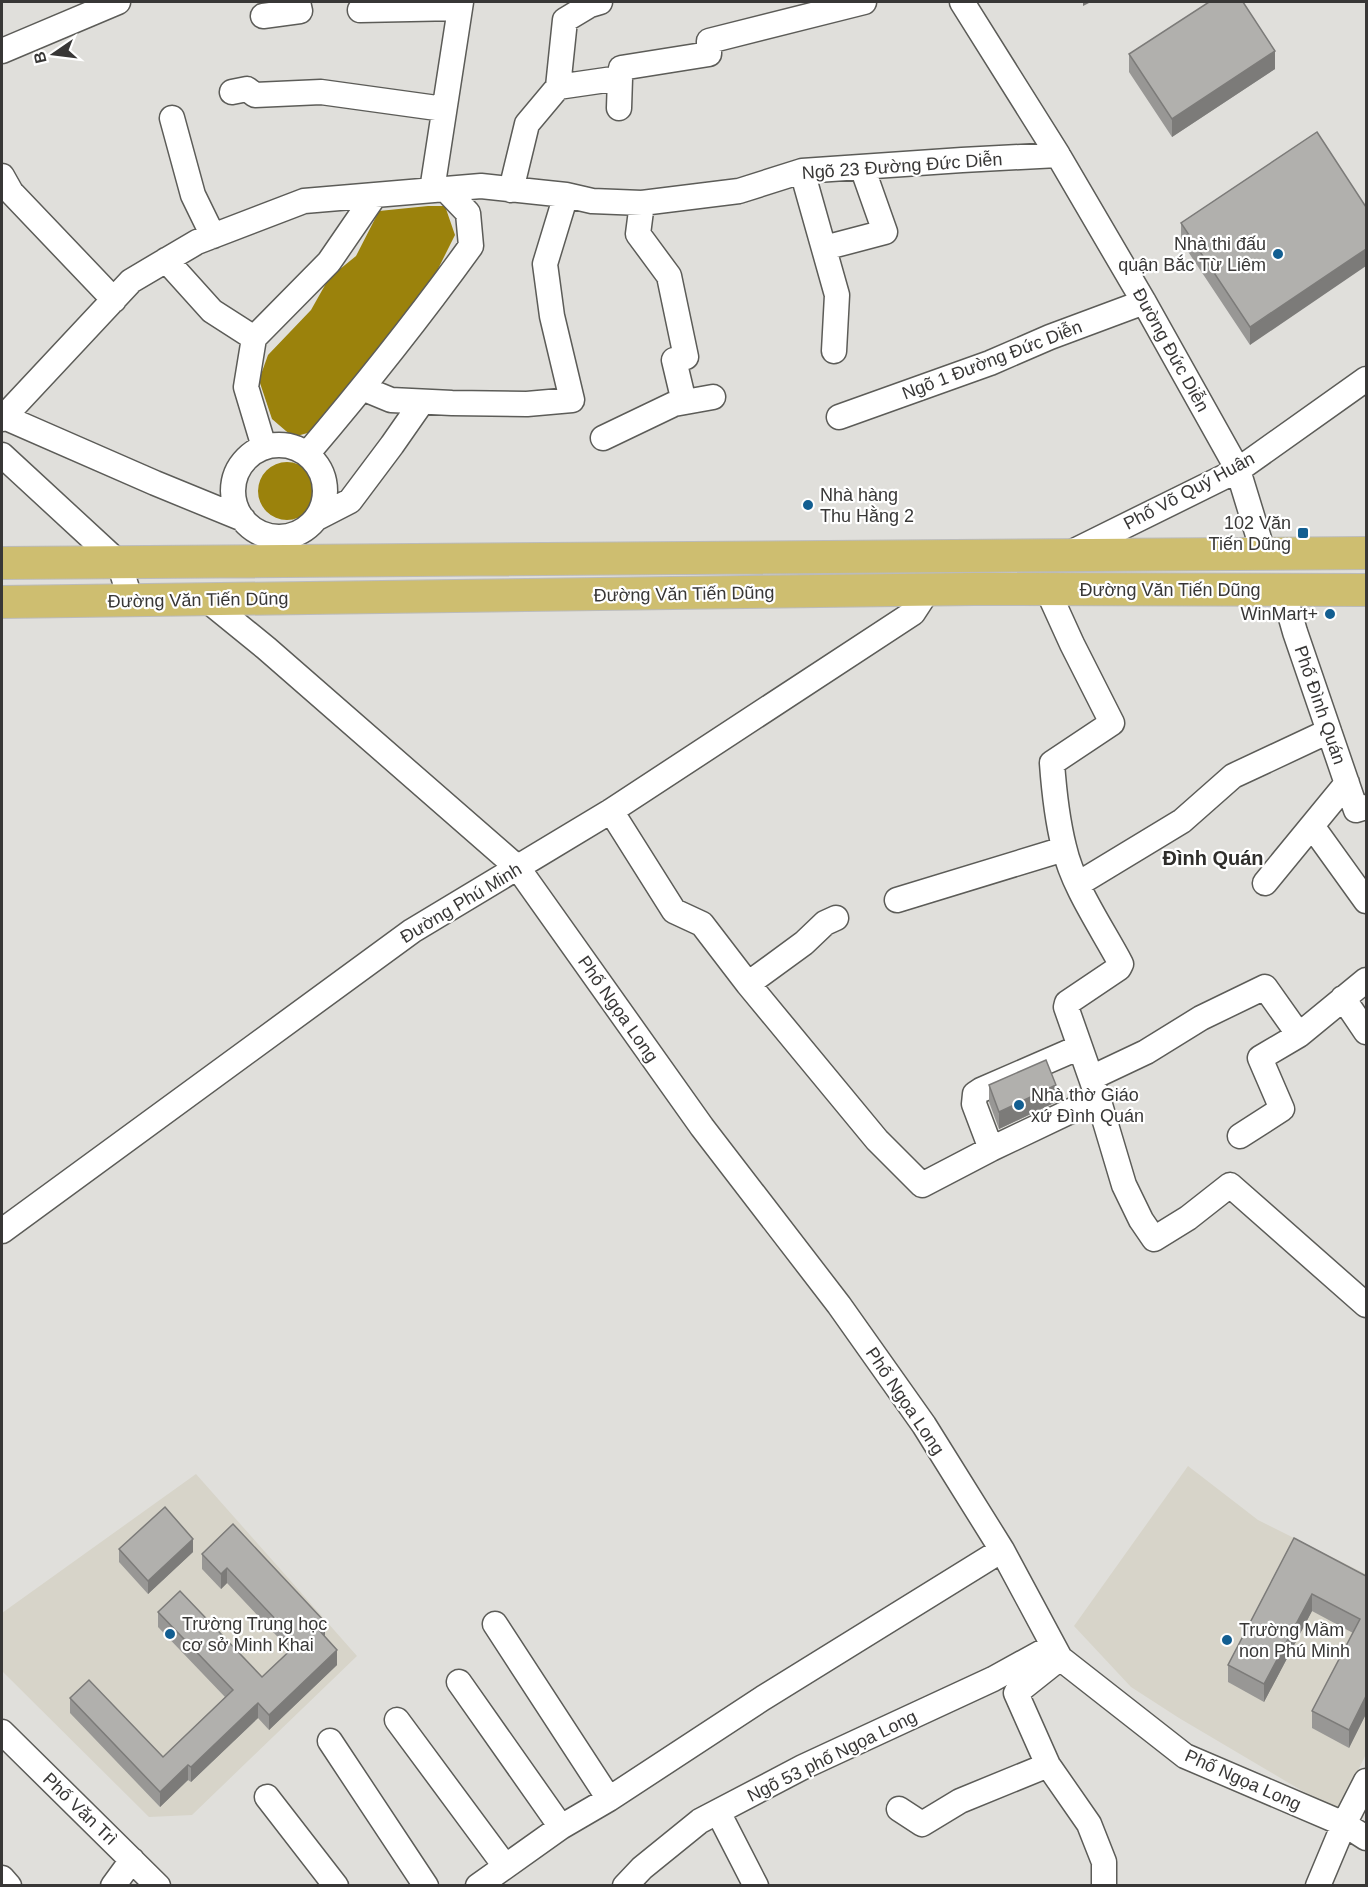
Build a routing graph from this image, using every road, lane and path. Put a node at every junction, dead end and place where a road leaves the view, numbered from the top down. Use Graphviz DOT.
graph roads {
  1 [pos="114,2"];
  2 [pos="298,2"];
  3 [pos="600,2"];
  4 [pos="864,2"];
  5 [pos="962,2"];
  6 [pos="460,5"];
  7 [pos="360,10"];
  8 [pos="264,16"];
  9 [pos="2,51"];
  10 [pos="620,78"];
  11 [pos="558,87"];
  12 [pos="232,92"];
  13 [pos="619,108"];
  14 [pos="444,109"];
  15 [pos="172,118"];
  16 [pos="1058,155"];
  17 [pos="862,167"];
  18 [pos="802,171"];
  19 [pos="2,176"];
  20 [pos="438,190"];
  21 [pos="511,190"];
  22 [pos="375,195"];
  23 [pos="566,195"];
  24 [pos="642,203"];
  25 [pos="213,236"];
  26 [pos="824,248"];
  27 [pos="166,260"];
  28 [pos="114,300"];
  29 [pos="1144,302"];
  30 [pos="254,338"];
  31 [pos="834,351"];
  32 [pos="1366,379"];
  33 [pos="362,388"];
  34 [pos="713,397"];
  35 [pos="422,402"];
  36 [pos="684,402"];
  37 [pos="839,417"];
  38 [pos="3,418"];
  39 [pos="603,438"];
  40 [pos="264,447"];
  41 [pos="307,454"];
  42 [pos="2,455"];
  43 [pos="1238,470"];
  44 [pos="317,518"];
  45 [pos="243,519"];
  46 [pos="270,536"];
  47 [pos="1366,553"];
  48 [pos="1066,555"];
  49 [pos="1264,555"];
  50 [pos="251,562"];
  51 [pos="2,563"];
  52 [pos="119,563"];
  53 [pos="1047,589"];
  54 [pos="928,590"];
  55 [pos="1283,590"];
  56 [pos="1366,590"];
  57 [pos="130,600"];
  58 [pos="207,600"];
  59 [pos="2,602"];
  60 [pos="1329,731"];
  61 [pos="1347,783"];
  62 [pos="1366,807"];
  63 [pos="612,811"];
  64 [pos="1312,826"];
  65 [pos="1064,849"];
  66 [pos="518,868"];
  67 [pos="1265,883"];
  68 [pos="1078,884"];
  69 [pos="897,900"];
  70 [pos="1366,902"];
  71 [pos="836,918"];
  72 [pos="1366,980"];
  73 [pos="748,984"];
  74 [pos="1343,998"];
  75 [pos="1366,1032"];
  76 [pos="1299,1035"];
  77 [pos="1080,1047"];
  78 [pos="1094,1088"];
  79 [pos="1240,1136"];
  80 [pos="991,1149"];
  81 [pos="2,1231"];
  82 [pos="1366,1305"];
  83 [pos="1002,1550"];
  84 [pos="495,1624"];
  85 [pos="1057,1652"];
  86 [pos="459,1682"];
  87 [pos="397,1720"];
  88 [pos="2,1732"];
  89 [pos="330,1741"];
  90 [pos="1048,1765"];
  91 [pos="1366,1780"];
  92 [pos="267,1797"];
  93 [pos="609,1799"];
  94 [pos="899,1809"];
  95 [pos="718,1812"];
  96 [pos="1344,1824"];
  97 [pos="561,1827"];
  98 [pos="1366,1838"];
  99 [pos="132,1860"];
  100 [pos="505,1866"];
  101 [pos="2,1878"];
  102 [pos="9,1886"];
  103 [pos="113,1886"];
  104 [pos="158,1886"];
  105 [pos="336,1886"];
  106 [pos="426,1886"];
  107 [pos="478,1886"];
  108 [pos="625,1886"];
  109 [pos="756,1886"];
  110 [pos="1104,1886"];
  111 [pos="1318,1886"];
  1 -- 9 [label="street"];
  2 -- 8 [label="street"];
  3 -- 11 [label="street"];
  4 -- 10 [label="street"];
  5 -- 16 [label="street, Đường Đức Diễn"];
  6 -- 7 [label="street"];
  6 -- 14 [label="street"];
  10 -- 11 [label="street"];
  10 -- 13 [label="street"];
  11 -- 21 [label="street"];
  12 -- 14 [label="street"];
  14 -- 20 [label="street"];
  15 -- 25 [label="street"];
  16 -- 17 [label="street, Ngõ 23 Đường Đức Diễn"];
  16 -- 29 [label="street, Đường Đức Diễn"];
  17 -- 18 [label="street, Ngõ 23 Đường Đức Diễn"];
  17 -- 26 [label="street"];
  18 -- 24 [label="street, Ngõ 23 Đường Đức Diễn"];
  18 -- 26 [label="street"];
  19 -- 28 [label="street"];
  20 -- 21 [label="street, Ngõ 23 Đường Đức Diễn"];
  20 -- 22 [label="street, Ngõ 23 Đường Đức Diễn"];
  20 -- 33 [label="street"];
  21 -- 23 [label="street, Ngõ 23 Đường Đức Diễn"];
  22 -- 25 [label="street, Ngõ 23 Đường Đức Diễn"];
  22 -- 30 [label="street"];
  23 -- 24 [label="street, Ngõ 23 Đường Đức Diễn"];
  23 -- 35 [label="street"];
  24 -- 36 [label="street"];
  25 -- 27 [label="street, Ngõ 23 Đường Đức Diễn"];
  26 -- 31 [label="street"];
  27 -- 28 [label="street, Ngõ 23 Đường Đức Diễn"];
  27 -- 30 [label="street"];
  28 -- 38 [label="street, Ngõ 23 Đường Đức Diễn"];
  29 -- 37 [label="street, Ngõ 1 Đường Đức Diễn"];
  29 -- 43 [label="street, Đường Đức Diễn"];
  30 -- 40 [label="street"];
  32 -- 43 [label="street, Phố Võ Quý Huân"];
  33 -- 35 [label="street"];
  33 -- 41 [label="street"];
  34 -- 36 [label="street"];
  35 -- 44 [label="street"];
  36 -- 39 [label="street"];
  38 -- 45 [label="street"];
  40 -- 41 [label="street"];
  40 -- 45 [label="street"];
  41 -- 44 [label="street"];
  42 -- 52 [label="street"];
  43 -- 48 [label="street, Phố Võ Quý Huân"];
  43 -- 49 [label="street, Đường Đức Diễn"];
  44 -- 46 [label="street"];
  45 -- 46 [label="street"];
  46 -- 50 [label="street"];
  47 -- 49 [label="main road, Đường Văn Tiến Dũng"];
  48 -- 49 [label="main road, Đường Văn Tiến Dũng"];
  48 -- 50 [label="main road, Đường Văn Tiến Dũng"];
  50 -- 52 [label="main road, Đường Văn Tiến Dũng"];
  51 -- 52 [label="main road, Đường Văn Tiến Dũng"];
  52 -- 57 [label="street"];
  53 -- 54 [label="main road, Đường Văn Tiến Dũng"];
  53 -- 55 [label="main road, Đường Văn Tiến Dũng"];
  53 -- 65 [label="street"];
  54 -- 58 [label="main road, Đường Văn Tiến Dũng"];
  54 -- 63 [label="street, Đường Phú Minh"];
  55 -- 56 [label="main road, Đường Văn Tiến Dũng"];
  55 -- 60 [label="street, Phố Đình Quán"];
  57 -- 58 [label="main road, Đường Văn Tiến Dũng"];
  57 -- 59 [label="main road, Đường Văn Tiến Dũng"];
  58 -- 66 [label="street, Phố Ngọa Long"];
  60 -- 61 [label="street, Phố Đình Quán"];
  60 -- 68 [label="street"];
  61 -- 62 [label="street, Phố Đình Quán"];
  61 -- 64 [label="street"];
  63 -- 66 [label="street, Đường Phú Minh"];
  63 -- 73 [label="street"];
  64 -- 67 [label="street"];
  64 -- 70 [label="street"];
  65 -- 68 [label="street"];
  65 -- 69 [label="street"];
  66 -- 81 [label="street, Đường Phú Minh"];
  66 -- 83 [label="street, Phố Ngọa Long"];
  68 -- 77 [label="street"];
  71 -- 73 [label="street"];
  72 -- 74 [label="street"];
  73 -- 80 [label="street"];
  74 -- 75 [label="street"];
  74 -- 76 [label="street"];
  76 -- 78 [label="street"];
  76 -- 79 [label="street"];
  77 -- 78 [label="street"];
  77 -- 80 [label="street"];
  78 -- 80 [label="street"];
  78 -- 82 [label="street"];
  83 -- 85 [label="street, Phố Ngọa Long"];
  83 -- 93 [label="street"];
  84 -- 93 [label="street"];
  85 -- 90 [label="street"];
  85 -- 95 [label="street, Ngõ 53 phố Ngọa Long"];
  85 -- 96 [label="street, Phố Ngọa Long"];
  86 -- 97 [label="street"];
  87 -- 100 [label="street"];
  88 -- 99 [label="street, Phố Văn Trì"];
  89 -- 106 [label="street"];
  90 -- 94 [label="street"];
  90 -- 110 [label="street"];
  91 -- 96 [label="street"];
  92 -- 105 [label="street"];
  93 -- 97 [label="street"];
  95 -- 108 [label="street, Ngõ 53 phố Ngọa Long"];
  95 -- 109 [label="street"];
  96 -- 98 [label="street, Phố Ngọa Long"];
  96 -- 111 [label="street"];
  97 -- 100 [label="street"];
  99 -- 103 [label="street"];
  99 -- 104 [label="street, Phố Văn Trì"];
  100 -- 107 [label="street"];
  101 -- 102 [label="street"];
}
